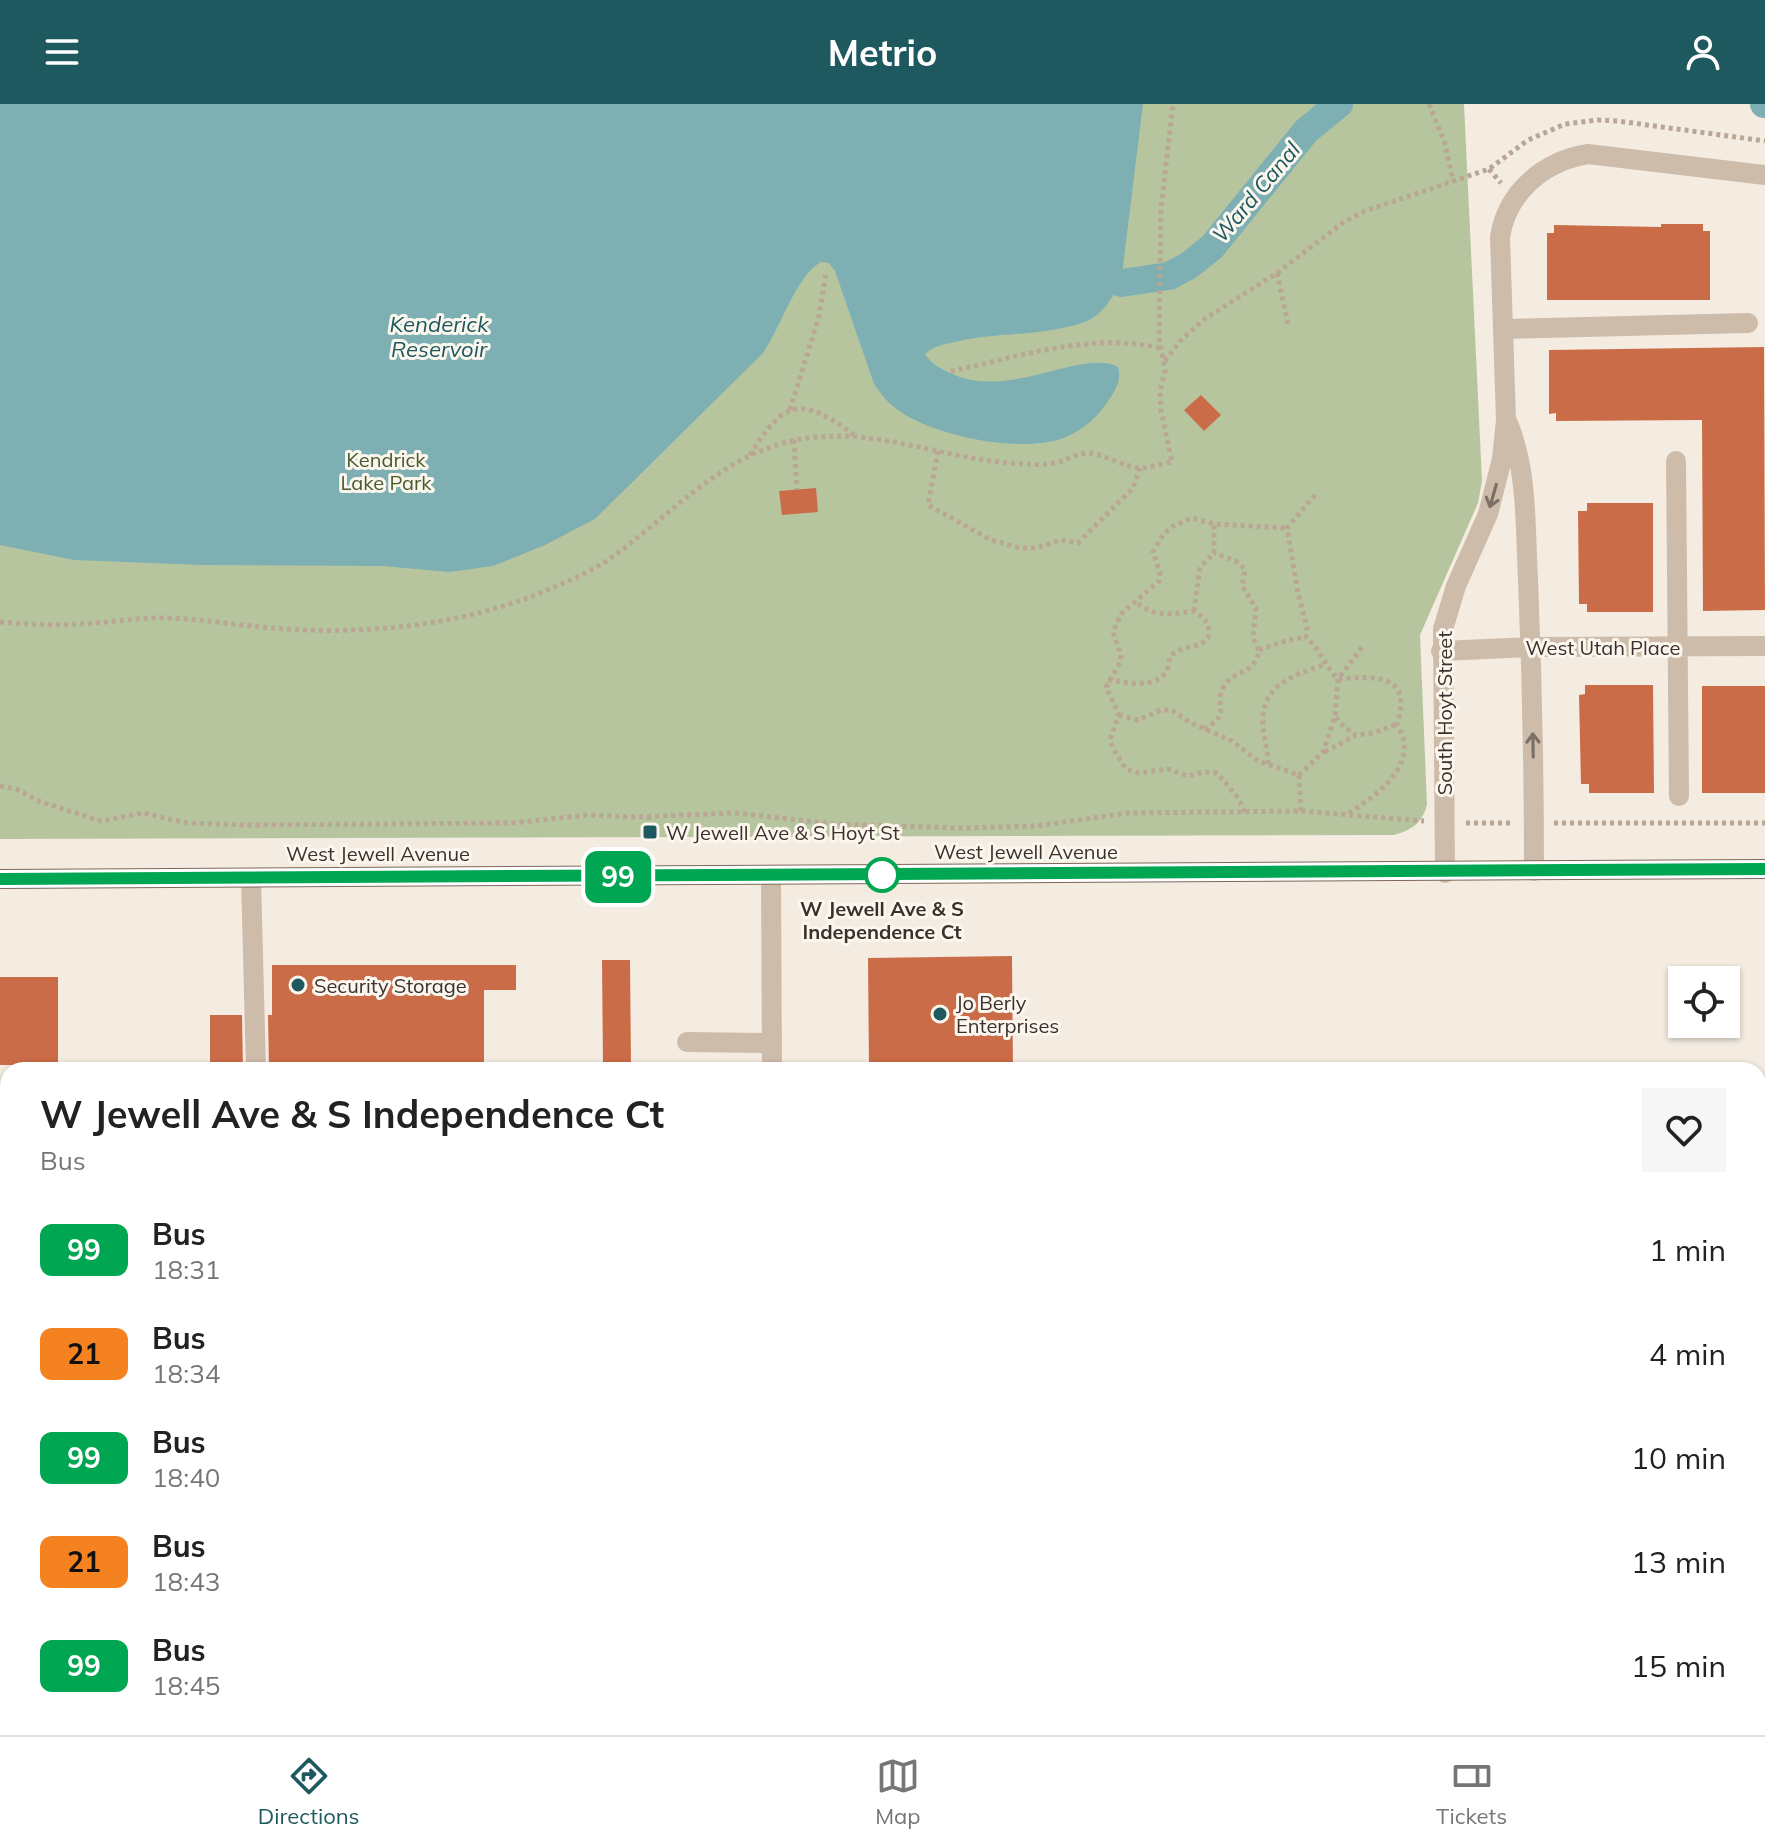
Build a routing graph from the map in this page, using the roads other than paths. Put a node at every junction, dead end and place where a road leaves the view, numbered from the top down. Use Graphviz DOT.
graph roads {
  1 [pos="1765,175"];
  2 [pos="1748,323"];
  3 [pos="1503,329"];
  4 [pos="1506,420"];
  5 [pos="1676,461"];
  6 [pos="1678,646"];
  7 [pos="1765,646"];
  8 [pos="1531,647"];
  9 [pos="1441,651"];
  10 [pos="1679,796"];
  11 [pos="1765,869"];
  12 [pos="1534,871"];
  13 [pos="1445,873"];
  14 [pos="771,876"];
  15 [pos="251,878"];
  16 [pos="0,879"];
  17 [pos="687,1042"];
  18 [pos="772,1043"];
  19 [pos="256,1062"];
  20 [pos="772,1062"];
  1 -- 3 [label="street, South Hoyt Street"];
  2 -- 3 [label="street"];
  3 -- 4 [label="street, South Hoyt Street"];
  4 -- 8 [label="street, South Hoyt Street"];
  4 -- 9 [label="street, South Hoyt Street, one-way"];
  5 -- 6 [label="street"];
  6 -- 7 [label="street, West Utah Place"];
  6 -- 8 [label="street, West Utah Place"];
  6 -- 10 [label="street"];
  8 -- 9 [label="street, West Utah Place"];
  12 -- 8 [label="street, South Hoyt Street, one-way"];
  9 -- 13 [label="street, South Hoyt Street"];
  11 -- 12 [label="main road, West Jewell Avenue"];
  12 -- 13 [label="main road, West Jewell Avenue"];
  13 -- 14 [label="main road, West Jewell Avenue"];
  14 -- 15 [label="main road, West Jewell Avenue"];
  14 -- 18 [label="street"];
  15 -- 16 [label="main road, West Jewell Avenue"];
  15 -- 19 [label="street"];
  17 -- 18 [label="street"];
  18 -- 20 [label="street"];
}
